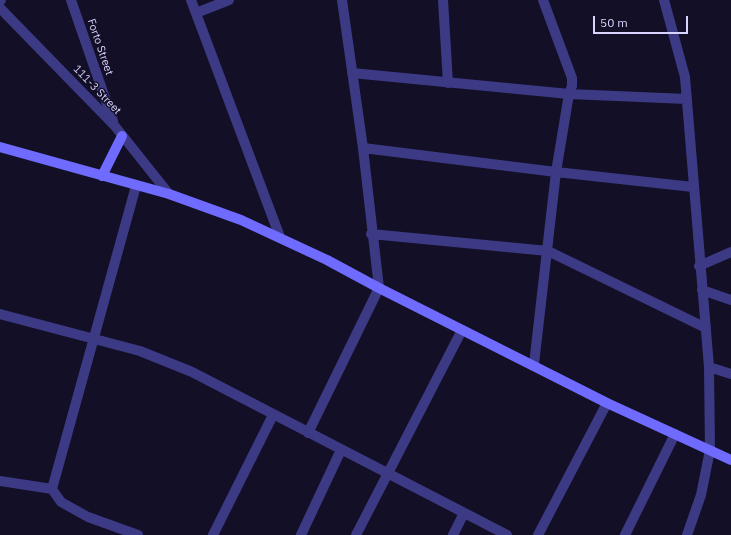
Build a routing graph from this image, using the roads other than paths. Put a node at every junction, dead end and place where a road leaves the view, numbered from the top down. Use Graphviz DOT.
graph roads {
  1 [pos="71,0"];
  2 [pos="191,0"];
  3 [pos="229,0"];
  4 [pos="342,0"];
  5 [pos="443,0"];
  6 [pos="543,0"];
  7 [pos="664,0"];
  8 [pos="0,8"];
  9 [pos="196,13"];
  10 [pos="352,73"];
  11 [pos="448,83"];
  12 [pos="569,94"];
  13 [pos="687,100"];
  14 [pos="114,125"];
  15 [pos="122,136"];
  16 [pos="0,147"];
  17 [pos="363,148"];
  18 [pos="556,172"];
  19 [pos="102,176"];
  20 [pos="136,186"];
  21 [pos="693,187"];
  22 [pos="169,194"];
  23 [pos="371,234"];
  24 [pos="280,238"];
  25 [pos="548,251"];
  26 [pos="731,252"];
  27 [pos="699,266"];
  28 [pos="379,288"];
  29 [pos="702,290"];
  30 [pos="731,300"];
  31 [pos="1,316"];
  32 [pos="706,328"];
  33 [pos="462,330"];
  34 [pos="95,338"];
  35 [pos="534,364"];
  36 [pos="710,367"];
  37 [pos="731,374"];
  38 [pos="607,402"];
  39 [pos="273,415"];
  40 [pos="308,433"];
  41 [pos="675,434"];
  42 [pos="341,450"];
  43 [pos="710,450"];
  44 [pos="731,460"];
  45 [pos="388,474"];
  46 [pos="0,481"];
  47 [pos="52,489"];
  48 [pos="464,514"];
  49 [pos="138,535"];
  50 [pos="213,535"];
  51 [pos="301,535"];
  52 [pos="356,535"];
  53 [pos="453,535"];
  54 [pos="507,535"];
  55 [pos="538,535"];
  56 [pos="625,535"];
  57 [pos="687,535"];
  1 -- 14 [label="street, Forto Street"];
  2 -- 9 [label="street"];
  3 -- 9 [label="street"];
  4 -- 10 [label="street"];
  5 -- 11 [label="street"];
  6 -- 12 [label="street"];
  7 -- 13 [label="street"];
  8 -- 14 [label="street, 111-3 Street"];
  9 -- 24 [label="street"];
  10 -- 11 [label="street"];
  10 -- 17 [label="street"];
  11 -- 12 [label="street"];
  12 -- 13 [label="street"];
  12 -- 18 [label="street"];
  13 -- 21 [label="street"];
  14 -- 15 [label="street, 111-3 Street"];
  15 -- 19 [label="main road"];
  15 -- 22 [label="street, 111-3 Street"];
  16 -- 19 [label="main road"];
  17 -- 18 [label="street"];
  17 -- 23 [label="street"];
  18 -- 21 [label="street"];
  18 -- 25 [label="street"];
  19 -- 20 [label="main road"];
  20 -- 22 [label="main road"];
  20 -- 34 [label="street"];
  21 -- 27 [label="street"];
  22 -- 24 [label="main road"];
  23 -- 25 [label="street"];
  23 -- 28 [label="street"];
  24 -- 28 [label="main road"];
  25 -- 32 [label="street"];
  25 -- 35 [label="street"];
  26 -- 27 [label="street"];
  27 -- 29 [label="street"];
  28 -- 33 [label="main road"];
  28 -- 40 [label="street"];
  29 -- 30 [label="street"];
  29 -- 32 [label="street"];
  31 -- 34 [label="street"];
  32 -- 36 [label="street"];
  33 -- 35 [label="main road"];
  33 -- 45 [label="street"];
  34 -- 39 [label="street"];
  34 -- 47 [label="street"];
  35 -- 38 [label="main road"];
  36 -- 37 [label="street"];
  36 -- 43 [label="street"];
  38 -- 41 [label="main road"];
  38 -- 55 [label="street"];
  39 -- 40 [label="street"];
  39 -- 50 [label="street"];
  40 -- 42 [label="street"];
  41 -- 43 [label="main road"];
  41 -- 56 [label="street"];
  42 -- 45 [label="street"];
  42 -- 51 [label="street"];
  43 -- 44 [label="main road"];
  43 -- 57 [label="street"];
  45 -- 48 [label="street"];
  45 -- 52 [label="street"];
  46 -- 47 [label="street"];
  47 -- 49 [label="street"];
  48 -- 53 [label="street"];
  48 -- 54 [label="street"];
}
